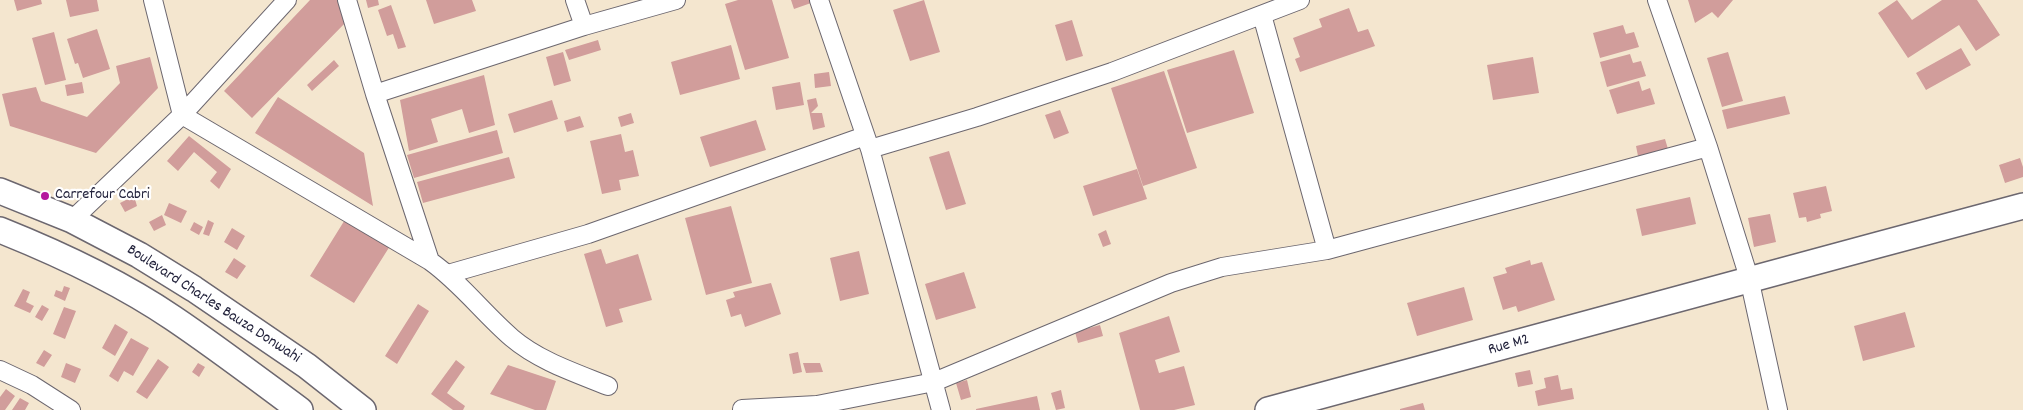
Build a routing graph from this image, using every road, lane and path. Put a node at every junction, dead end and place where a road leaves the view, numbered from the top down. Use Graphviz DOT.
graph roads {
  1 [pos="153,0"];
  2 [pos="287,0"];
  3 [pos="347,0"];
  4 [pos="575,0"];
  5 [pos="676,0"];
  6 [pos="818,0"];
  7 [pos="1300,0"];
  8 [pos="1657,0"];
  9 [pos="1262,15"];
  10 [pos="584,26"];
  11 [pos="375,94"];
  12 [pos="182,115"];
  13 [pos="867,142"];
  14 [pos="1708,147"];
  15 [pos="0,191"];
  16 [pos="2023,206"];
  17 [pos="72,220"];
  18 [pos="0,230"];
  19 [pos="1327,250"];
  20 [pos="430,261"];
  21 [pos="448,274"];
  22 [pos="1749,278"];
  23 [pos="0,370"];
  24 [pos="934,382"];
  25 [pos="608,386"];
  26 [pos="742,409"];
  27 [pos="71,410"];
  28 [pos="300,410"];
  29 [pos="363,410"];
  30 [pos="941,410"];
  31 [pos="1268,410"];
  32 [pos="1778,410"];
  1 -- 12 [label="street"];
  2 -- 12 [label="street"];
  3 -- 11 [label="street"];
  4 -- 10 [label="street"];
  5 -- 10 [label="street"];
  6 -- 13 [label="street"];
  7 -- 9 [label="street"];
  8 -- 14 [label="street"];
  9 -- 13 [label="street"];
  9 -- 19 [label="street"];
  10 -- 11 [label="street"];
  11 -- 20 [label="street"];
  12 -- 17 [label="street"];
  12 -- 20 [label="street"];
  13 -- 21 [label="street"];
  13 -- 24 [label="street"];
  14 -- 19 [label="street"];
  14 -- 22 [label="street"];
  15 -- 17 [label="main road, Boulevard Charles Bauza Donwahi"];
  16 -- 22 [label="main road, Rue M2"];
  17 -- 29 [label="main road, Boulevard Charles Bauza Donwahi"];
  18 -- 28 [label="main road, Boulevard Charles Bauza Donwahi"];
  19 -- 24 [label="street"];
  20 -- 21 [label="street"];
  21 -- 25 [label="street"];
  22 -- 31 [label="main road, Rue M2"];
  22 -- 32 [label="street"];
  23 -- 27 [label="street"];
  24 -- 26 [label="street"];
  24 -- 30 [label="street"];
}
